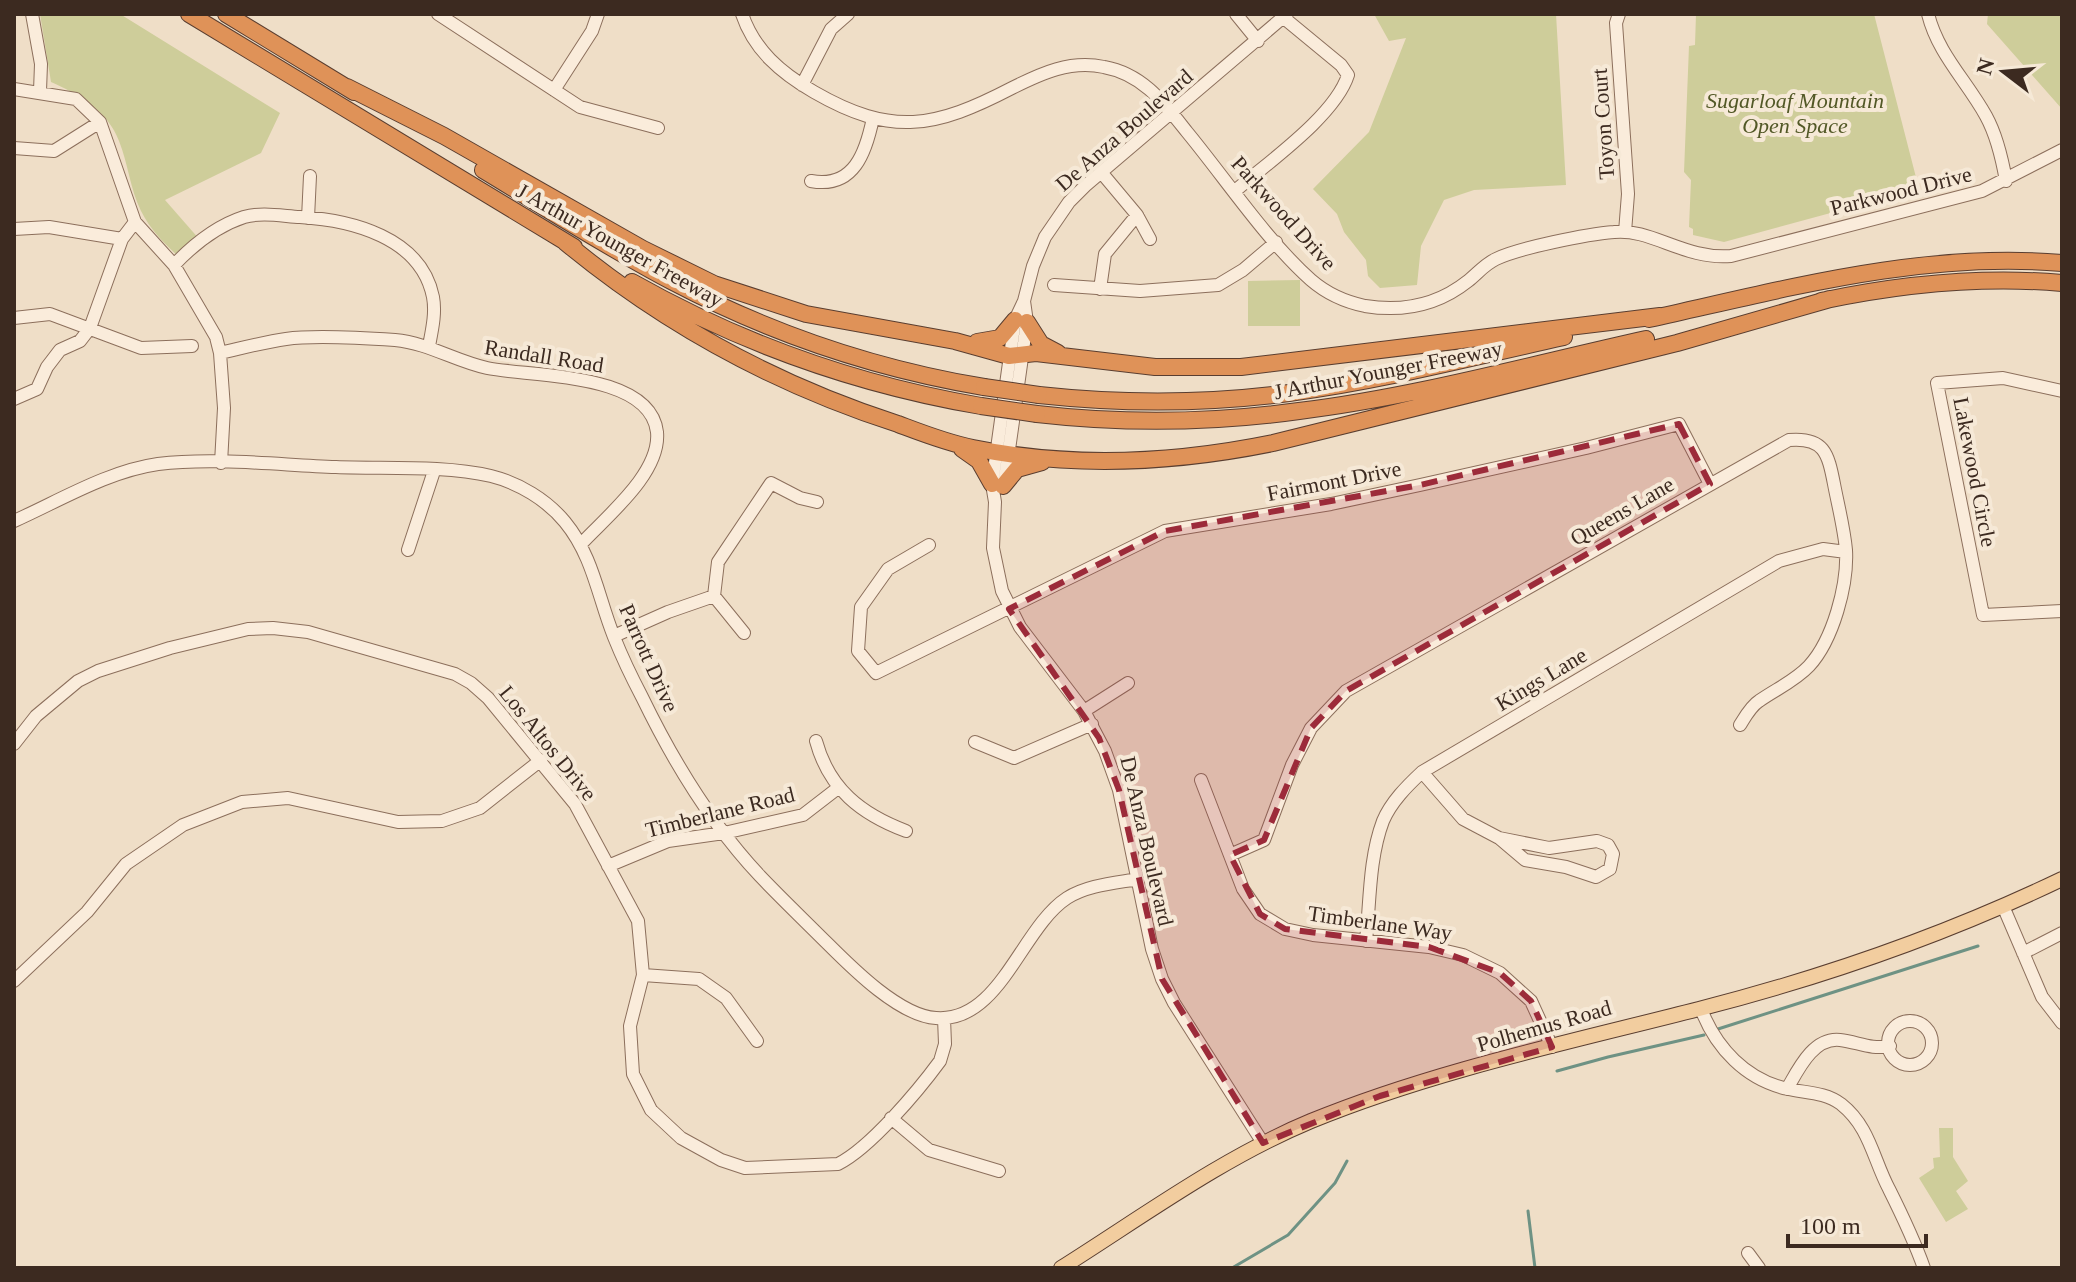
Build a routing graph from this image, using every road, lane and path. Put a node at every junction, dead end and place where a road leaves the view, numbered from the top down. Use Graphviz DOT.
graph roads {
  1 [pos="32,14"];
  2 [pos="189,14"];
  3 [pos="226,14"];
  4 [pos="438,14"];
  5 [pos="467,14"];
  6 [pos="598,14"];
  7 [pos="742,14"];
  8 [pos="848,14"];
  9 [pos="1236,14"];
  10 [pos="1619,14"];
  11 [pos="1928,14"];
  12 [pos="1285,16"];
  13 [pos="461,28"];
  14 [pos="1258,41"];
  15 [pos="802,85"];
  16 [pos="347,87"];
  17 [pos="14,89"];
  18 [pos="554,90"];
  19 [pos="40,91"];
  20 [pos="1171,112"];
  21 [pos="873,118"];
  22 [pos="100,122"];
  23 [pos="658,128"];
  24 [pos="14,148"];
  25 [pos="2062,150"];
  26 [pos="1101,172"];
  27 [pos="310,176"];
  28 [pos="811,181"];
  29 [pos="2006,181"];
  30 [pos="1235,191"];
  31 [pos="1137,215"];
  32 [pos="308,218"];
  33 [pos="135,222"];
  34 [pos="14,229"];
  35 [pos="1625,232"];
  36 [pos="122,239"];
  37 [pos="1150,239"];
  38 [pos="565,242"];
  39 [pos="1276,242"];
  40 [pos="2062,253"];
  41 [pos="1957,262"];
  42 [pos="2062,263"];
  43 [pos="174,265"];
  44 [pos="1054,285"];
  45 [pos="2062,285"];
  46 [pos="1100,289"];
  47 [pos="1830,299"];
  48 [pos="1660,316"];
  49 [pos="14,318"];
  50 [pos="1021,321"];
  51 [pos="90,328"];
  52 [pos="955,341"];
  53 [pos="192,346"];
  54 [pos="429,346"];
  55 [pos="220,353"];
  56 [pos="1016,355"];
  57 [pos="1071,358"];
  58 [pos="2062,391"];
  59 [pos="14,399"];
  60 [pos="946,441"];
  61 [pos="1002,451"];
  62 [pos="1068,460"];
  63 [pos="221,463"];
  64 [pos="434,471"];
  65 [pos="1710,484"];
  66 [pos="998,485"];
  67 [pos="817,502"];
  68 [pos="14,521"];
  69 [pos="581,544"];
  70 [pos="929,545"];
  71 [pos="408,550"];
  72 [pos="1846,552"];
  73 [pos="714,596"];
  74 [pos="1009,609"];
  75 [pos="2062,611"];
  76 [pos="744,633"];
  77 [pos="614,636"];
  78 [pos="1128,683"];
  79 [pos="1084,711"];
  80 [pos="1092,724"];
  81 [pos="1740,725"];
  82 [pos="816,741"];
  83 [pos="975,742"];
  84 [pos="14,744"];
  85 [pos="541,760"];
  86 [pos="1422,772"];
  87 [pos="1201,780"];
  88 [pos="838,788"];
  89 [pos="906,831"];
  90 [pos="724,833"];
  91 [pos="1499,838"];
  92 [pos="1230,855"];
  93 [pos="608,866"];
  94 [pos="1138,879"];
  95 [pos="2062,879"];
  96 [pos="2003,906"];
  97 [pos="2062,933"];
  98 [pos="1366,941"];
  99 [pos="2023,953"];
  100 [pos="643,975"];
  101 [pos="14,981"];
  102 [pos="1701,1009"];
  103 [pos="944,1018"];
  104 [pos="2062,1023"];
  105 [pos="757,1041"];
  106 [pos="1890,1046"];
  107 [pos="1552,1047"];
  108 [pos="1787,1089"];
  109 [pos="891,1118"];
  110 [pos="1263,1143"];
  111 [pos="999,1171"];
  112 [pos="1748,1253"];
  113 [pos="1061,1268"];
  114 [pos="1759,1268"];
  115 [pos="1924,1268"];
  1 -- 19 [label="street"];
  2 -- 38 [label="highway, J Arthur Younger Freeway"];
  3 -- 16 [label="highway, J Arthur Younger Freeway"];
  4 -- 13 [label="street"];
  5 -- 13 [label="street"];
  6 -- 18 [label="street"];
  7 -- 15 [label="street, Parkwood Drive"];
  8 -- 15 [label="street"];
  9 -- 14 [label="street"];
  10 -- 35 [label="street, Toyon Court"];
  11 -- 29 [label="street, Parkwood Drive"];
  12 -- 14 [label="street, De Anza Boulevard"];
  12 -- 30 [label="street"];
  13 -- 18 [label="street"];
  14 -- 20 [label="street, De Anza Boulevard"];
  15 -- 21 [label="street, Parkwood Drive"];
  16 -- 48 [label="highway, J Arthur Younger Freeway, bridge"];
  16 -- 52 [label="highway"];
  17 -- 19 [label="street"];
  18 -- 23 [label="street"];
  19 -- 22 [label="street"];
  20 -- 21 [label="street, Parkwood Drive"];
  20 -- 26 [label="street, De Anza Boulevard"];
  20 -- 30 [label="street, Parkwood Drive"];
  21 -- 28 [label="street"];
  22 -- 24 [label="street"];
  22 -- 33 [label="street"];
  25 -- 29 [label="street"];
  26 -- 31 [label="street"];
  26 -- 50 [label="street, De Anza Boulevard"];
  27 -- 32 [label="street"];
  29 -- 35 [label="street, Parkwood Drive"];
  30 -- 39 [label="street, Parkwood Drive"];
  31 -- 37 [label="street"];
  31 -- 46 [label="street"];
  32 -- 43 [label="street"];
  32 -- 54 [label="street"];
  33 -- 36 [label="street"];
  33 -- 43 [label="street"];
  34 -- 36 [label="street"];
  35 -- 39 [label="street, Parkwood Drive"];
  36 -- 51 [label="street"];
  38 -- 47 [label="highway, J Arthur Younger Freeway, bridge"];
  38 -- 60 [label="highway"];
  39 -- 46 [label="street"];
  40 -- 41 [label="highway"];
  41 -- 42 [label="highway, J Arthur Younger Freeway"];
  41 -- 48 [label="highway, J Arthur Younger Freeway"];
  43 -- 55 [label="street"];
  44 -- 46 [label="street"];
  45 -- 47 [label="highway, J Arthur Younger Freeway"];
  47 -- 62 [label="highway"];
  48 -- 57 [label="highway"];
  49 -- 51 [label="street"];
  50 -- 52 [label="highway"];
  50 -- 56 [label="street, De Anza Boulevard"];
  50 -- 57 [label="highway"];
  51 -- 53 [label="street"];
  51 -- 59 [label="street"];
  52 -- 56 [label="highway"];
  54 -- 55 [label="street, Randall Road"];
  54 -- 69 [label="street, Randall Road"];
  55 -- 63 [label="street"];
  56 -- 57 [label="highway"];
  56 -- 61 [label="street, De Anza Boulevard"];
  58 -- 75 [label="street, Lakewood Circle"];
  60 -- 61 [label="highway"];
  60 -- 66 [label="highway"];
  61 -- 62 [label="highway"];
  61 -- 66 [label="street, De Anza Boulevard"];
  62 -- 66 [label="highway"];
  63 -- 64 [label="street, Parrott Drive"];
  63 -- 68 [label="street, Parrott Drive"];
  64 -- 69 [label="street, Parrott Drive"];
  64 -- 71 [label="street"];
  65 -- 72 [label="street, Queens Lane"];
  65 -- 74 [label="street, Fairmont Drive"];
  65 -- 92 [label="street, Queens Lane"];
  66 -- 74 [label="street, De Anza Boulevard"];
  67 -- 73 [label="street"];
  69 -- 77 [label="street, Parrott Drive"];
  70 -- 74 [label="street, Fairmont Drive"];
  72 -- 81 [label="street, Queens Lane"];
  72 -- 86 [label="street, Kings Lane"];
  73 -- 76 [label="street"];
  73 -- 77 [label="street"];
  74 -- 79 [label="street, De Anza Boulevard"];
  77 -- 90 [label="street, Parrott Drive"];
  78 -- 79 [label="street"];
  79 -- 80 [label="street, De Anza Boulevard"];
  80 -- 83 [label="street"];
  80 -- 94 [label="street, De Anza Boulevard"];
  82 -- 88 [label="street"];
  84 -- 85 [label="street, Los Altos Drive"];
  85 -- 93 [label="street, Los Altos Drive"];
  85 -- 101 [label="street"];
  86 -- 91 [label="street"];
  86 -- 98 [label="street, Kings Lane"];
  87 -- 92 [label="street, Timberlane Way"];
  88 -- 89 [label="street"];
  88 -- 90 [label="street, Timberlane Road"];
  90 -- 93 [label="street, Timberlane Road"];
  90 -- 103 [label="street, Parrott Drive"];
  91 -- 91 [label="street"];
  92 -- 98 [label="street, Timberlane Way"];
  93 -- 100 [label="street, Los Altos Drive"];
  94 -- 103 [label="street"];
  94 -- 110 [label="street, De Anza Boulevard"];
  95 -- 96 [label="main road, Polhemus Road"];
  96 -- 99 [label="street"];
  96 -- 102 [label="main road, Polhemus Road"];
  97 -- 99 [label="street"];
  98 -- 107 [label="street, Timberlane Way"];
  99 -- 104 [label="street"];
  100 -- 105 [label="street"];
  100 -- 109 [label="street, Los Altos Drive"];
  102 -- 107 [label="main road, Polhemus Road"];
  102 -- 108 [label="street"];
  103 -- 109 [label="street, Los Altos Drive"];
  106 -- 108 [label="street"];
  107 -- 110 [label="main road, Polhemus Road"];
  108 -- 115 [label="street"];
  109 -- 111 [label="street"];
  110 -- 113 [label="main road, Polhemus Road"];
  112 -- 114 [label="street"];
}
